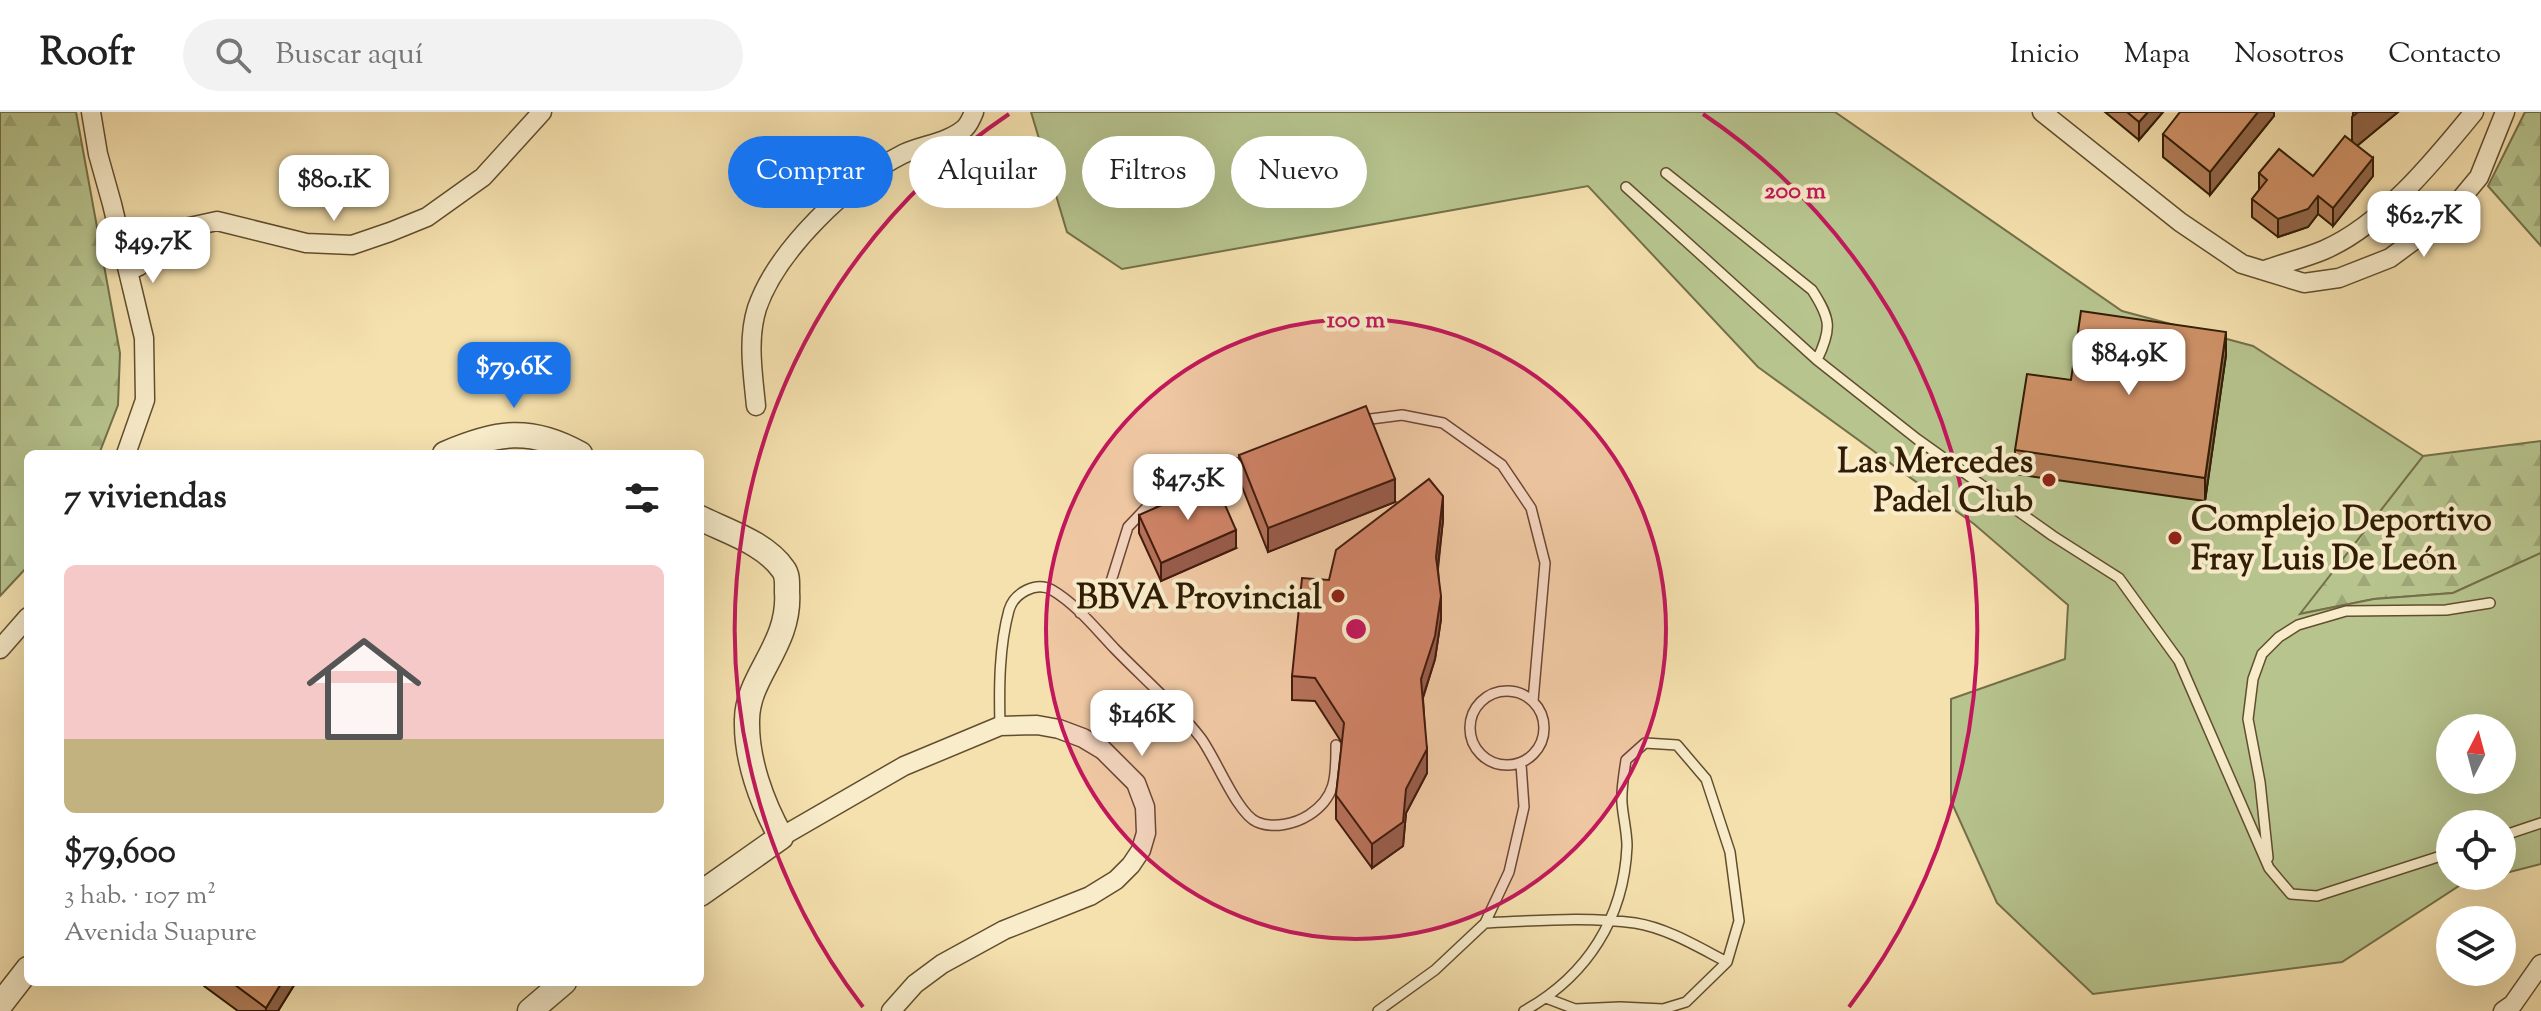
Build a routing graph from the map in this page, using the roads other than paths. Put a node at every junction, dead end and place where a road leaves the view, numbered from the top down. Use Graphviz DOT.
graph roads {
  1 [pos="91,112"];
  2 [pos="542,112"];
  3 [pos="974,112"];
  4 [pos="2042,112"];
  5 [pos="2474,112"];
  6 [pos="2505,112"];
  7 [pos="1666,173"];
  8 [pos="1626,187"];
  9 [pos="2265,270"];
  10 [pos="129,271"];
  11 [pos="1817,360"];
  12 [pos="756,406"];
  13 [pos="1356,421"];
  14 [pos="127,450"];
  15 [pos="455,450"];
  16 [pos="573,450"];
  17 [pos="1258,455"];
  18 [pos="704,520"];
  19 [pos="2490,603"];
  20 [pos="1080,613"];
  21 [pos="24,622"];
  22 [pos="0,649"];
  23 [pos="1533,701"];
  24 [pos="1000,726"];
  25 [pos="1336,745"];
  26 [pos="1521,764"];
  27 [pos="2541,823"];
  28 [pos="2516,831"];
  29 [pos="781,837"];
  30 [pos="2436,858"];
  31 [pos="2269,868"];
  32 [pos="704,891"];
  33 [pos="1611,922"];
  34 [pos="1485,923"];
  35 [pos="1727,962"];
  36 [pos="2541,964"];
  37 [pos="24,974"];
  38 [pos="559,986"];
  39 [pos="1546,998"];
  40 [pos="0,1005"];
  41 [pos="530,1011"];
  42 [pos="891,1011"];
  43 [pos="1378,1011"];
  44 [pos="1524,1011"];
  45 [pos="2503,1011"];
  1 -- 10 [label="street"];
  2 -- 10 [label="street"];
  3 -- 12 [label="street"];
  4 -- 9 [label="street"];
  5 -- 9 [label="street"];
  6 -- 9 [label="street"];
  7 -- 11 [label="lane"];
  8 -- 11 [label="lane"];
  10 -- 14 [label="street"];
  11 -- 31 [label="lane"];
  13 -- 23 [label="lane"];
  15 -- 16 [label="street"];
  17 -- 20 [label="lane"];
  18 -- 29 [label="street"];
  19 -- 31 [label="lane"];
  20 -- 24 [label="lane"];
  20 -- 25 [label="lane"];
  21 -- 22 [label="street"];
  23 -- 26 [label="lane"];
  23 -- 26 [label="lane"];
  24 -- 29 [label="street"];
  24 -- 42 [label="street"];
  26 -- 34 [label="lane"];
  27 -- 28 [label="lane"];
  29 -- 32 [label="street"];
  30 -- 31 [label="lane"];
  33 -- 34 [label="lane"];
  33 -- 35 [label="lane"];
  33 -- 35 [label="lane"];
  33 -- 39 [label="lane"];
  34 -- 43 [label="lane"];
  35 -- 39 [label="lane"];
  36 -- 45 [label="street"];
  37 -- 40 [label="street"];
  38 -- 41 [label="street"];
  39 -- 44 [label="lane"];
}
